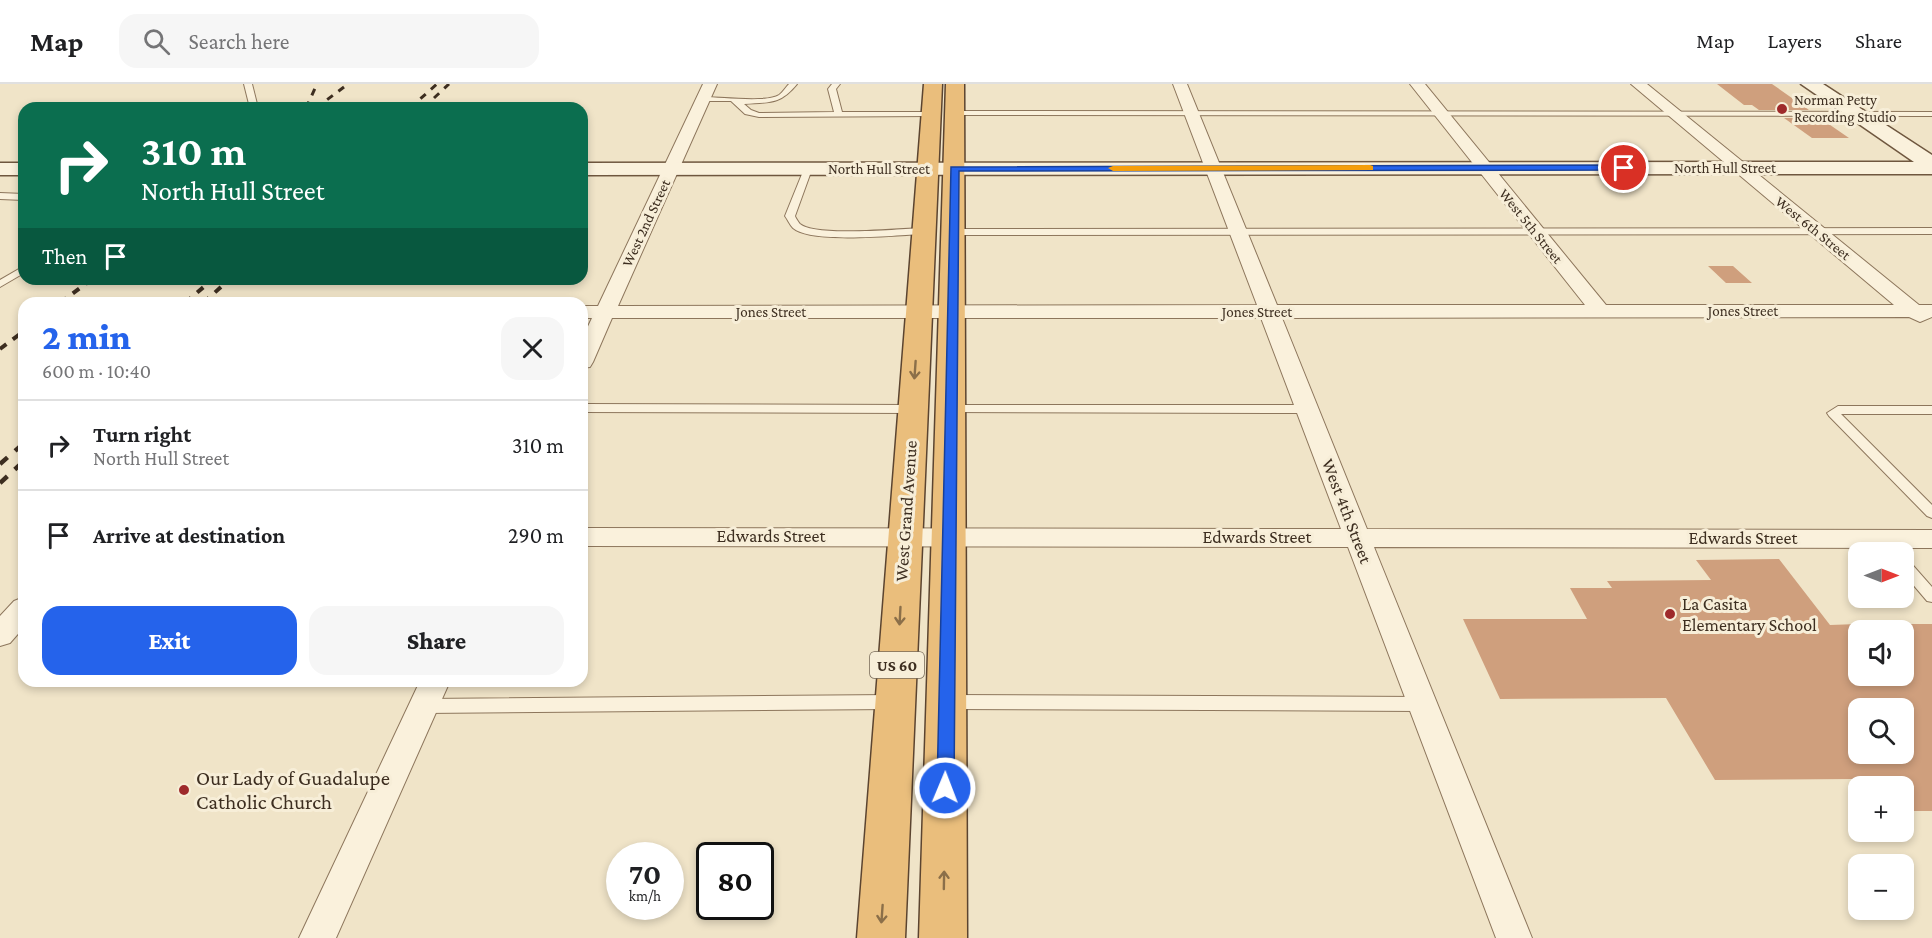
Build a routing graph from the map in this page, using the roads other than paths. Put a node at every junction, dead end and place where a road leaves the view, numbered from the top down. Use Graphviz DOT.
graph roads {
  1 [pos="249,84"];
  2 [pos="793,84"];
  3 [pos="836,84"];
  4 [pos="933,84"];
  5 [pos="955,84"];
  6 [pos="1180,84"];
  7 [pos="1417,84"];
  8 [pos="1638,84"];
  9 [pos="1810,84"];
  10 [pos="706,91"];
  11 [pos="254,102"];
  12 [pos="739,102"];
  13 [pos="954,113"];
  14 [pos="931,114"];
  15 [pos="1192,114"];
  16 [pos="1855,114"];
  17 [pos="1932,114"];
  18 [pos="1442,115"];
  19 [pos="1675,115"];
  20 [pos="839,116"];
  21 [pos="1932,166"];
  22 [pos="927,168"];
  23 [pos="955,168"];
  24 [pos="1213,168"];
  25 [pos="1485,168"];
  26 [pos="1740,168"];
  27 [pos="0,169"];
  28 [pos="18,169"];
  29 [pos="588,169"];
  30 [pos="671,169"];
  31 [pos="808,169"];
  32 [pos="0,196"];
  33 [pos="18,197"];
  34 [pos="923,231"];
  35 [pos="1932,231"];
  36 [pos="954,232"];
  37 [pos="1536,232"];
  38 [pos="1818,232"];
  39 [pos="1238,233"];
  40 [pos="18,273"];
  41 [pos="18,278"];
  42 [pos="0,285"];
  43 [pos="1600,311"];
  44 [pos="1923,311"];
  45 [pos="588,312"];
  46 [pos="605,312"];
  47 [pos="918,312"];
  48 [pos="953,312"];
  49 [pos="1269,312"];
  50 [pos="1932,326"];
  51 [pos="588,349"];
  52 [pos="588,408"];
  53 [pos="912,409"];
  54 [pos="951,409"];
  55 [pos="1307,409"];
  56 [pos="1932,410"];
  57 [pos="1932,513"];
  58 [pos="904,536"];
  59 [pos="950,536"];
  60 [pos="588,537"];
  61 [pos="1357,537"];
  62 [pos="1932,539"];
  63 [pos="1909,542"];
  64 [pos="1848,544"];
  65 [pos="1914,576"];
  66 [pos="1932,597"];
  67 [pos="18,615"];
  68 [pos="0,635"];
  69 [pos="430,693"];
  70 [pos="895,702"];
  71 [pos="947,702"];
  72 [pos="1422,704"];
  73 [pos="317,938"];
  74 [pos="881,938"];
  75 [pos="943,938"];
  76 [pos="1514,938"];
  1 -- 11 [label="lane"];
  2 -- 12 [label="lane"];
  3 -- 20 [label="lane"];
  4 -- 14 [label="highway, West Grand Avenue / US 60"];
  5 -- 13 [label="highway, US 60"];
  6 -- 15 [label="street, West 4th Street"];
  7 -- 18 [label="street, West 5th Street"];
  8 -- 19 [label="street, West 6th Street"];
  9 -- 16 [label="main road"];
  10 -- 12 [label="lane"];
  10 -- 30 [label="street, West 2nd Street"];
  12 -- 20 [label="lane"];
  13 -- 15 [label="lane"];
  13 -- 23 [label="highway, US 60"];
  14 -- 20 [label="lane"];
  14 -- 22 [label="highway, West Grand Avenue / US 60"];
  15 -- 18 [label="lane"];
  15 -- 24 [label="street, West 4th Street"];
  16 -- 17 [label="lane"];
  16 -- 19 [label="lane"];
  16 -- 21 [label="main road"];
  18 -- 19 [label="lane"];
  18 -- 25 [label="street, West 5th Street"];
  19 -- 26 [label="street, West 6th Street"];
  21 -- 26 [label="main road, North Hull Street"];
  22 -- 23 [label="main road, North Hull Street"];
  22 -- 31 [label="main road, North Hull Street"];
  22 -- 34 [label="highway, West Grand Avenue / US 60"];
  23 -- 24 [label="main road, North Hull Street"];
  23 -- 36 [label="highway, US 60"];
  24 -- 25 [label="main road, North Hull Street"];
  24 -- 39 [label="street, West 4th Street"];
  25 -- 26 [label="main road, North Hull Street"];
  25 -- 37 [label="street, West 5th Street"];
  26 -- 38 [label="street, West 6th Street"];
  27 -- 28 [label="main road"];
  29 -- 30 [label="main road, North Hull Street"];
  30 -- 31 [label="main road, North Hull Street"];
  30 -- 46 [label="street, West 2nd Street"];
  31 -- 34 [label="lane"];
  32 -- 33 [label="lane"];
  34 -- 47 [label="highway, West Grand Avenue / US 60"];
  35 -- 38 [label="lane"];
  36 -- 39 [label="lane"];
  36 -- 48 [label="highway, US 60"];
  37 -- 38 [label="lane"];
  37 -- 39 [label="lane"];
  37 -- 43 [label="street, West 5th Street"];
  38 -- 44 [label="street, West 6th Street"];
  39 -- 49 [label="street, West 4th Street"];
  40 -- 42 [label="lane"];
  41 -- 42 [label="lane"];
  43 -- 44 [label="street, Jones Street"];
  43 -- 49 [label="street, Jones Street"];
  44 -- 50 [label="street, West 6th Street"];
  45 -- 46 [label="street, Jones Street"];
  46 -- 47 [label="street, Jones Street"];
  46 -- 51 [label="street, West 2nd Street"];
  47 -- 48 [label="street, Jones Street"];
  47 -- 53 [label="highway, West Grand Avenue / US 60, one-way"];
  48 -- 49 [label="street, Jones Street"];
  48 -- 54 [label="highway, US 60"];
  49 -- 55 [label="street, West 4th Street"];
  52 -- 53 [label="lane"];
  53 -- 58 [label="highway, West Grand Avenue / US 60"];
  54 -- 55 [label="lane"];
  54 -- 59 [label="highway, US 60"];
  55 -- 61 [label="street, West 4th Street"];
  56 -- 57 [label="lane"];
  58 -- 59 [label="street, Edwards Street"];
  58 -- 60 [label="street, Edwards Street"];
  58 -- 70 [label="highway, West Grand Avenue / US 60, one-way"];
  59 -- 61 [label="street, Edwards Street"];
  59 -- 71 [label="highway, US 60"];
  61 -- 64 [label="street, Edwards Street"];
  61 -- 72 [label="street, West 4th Street"];
  62 -- 63 [label="street, Edwards Street"];
  65 -- 66 [label="lane"];
  67 -- 68 [label="street"];
  69 -- 70 [label="lane"];
  69 -- 73 [label="street"];
  70 -- 74 [label="highway, West Grand Avenue / US 60, one-way"];
  71 -- 72 [label="lane"];
  75 -- 71 [label="highway, US 60, one-way"];
  72 -- 76 [label="street, West 4th Street"];
}
